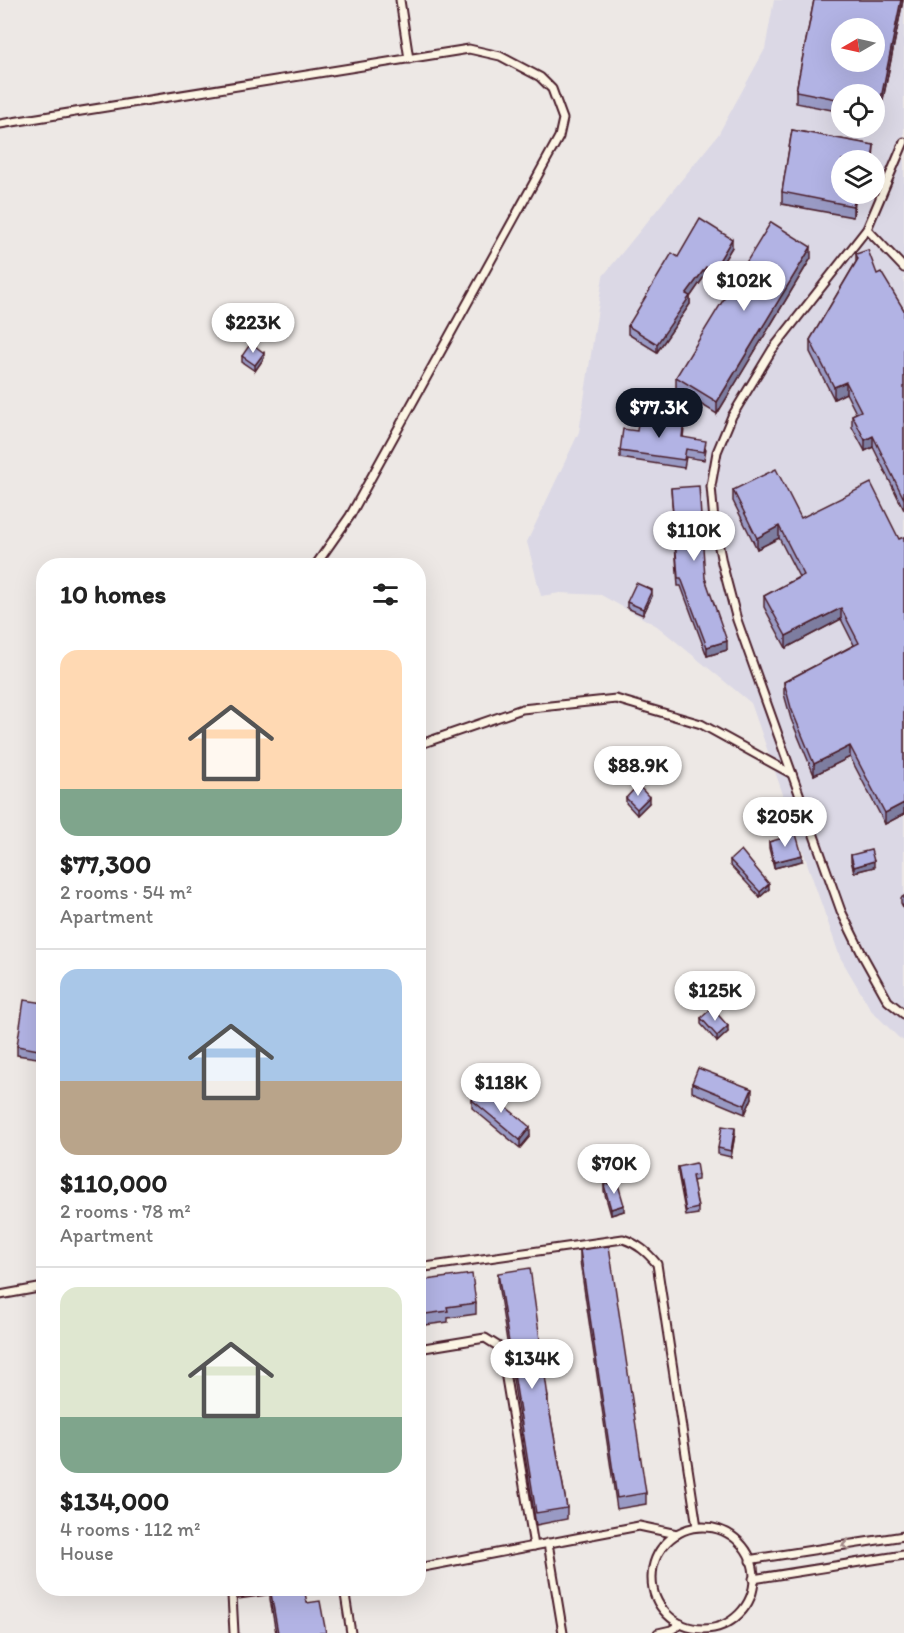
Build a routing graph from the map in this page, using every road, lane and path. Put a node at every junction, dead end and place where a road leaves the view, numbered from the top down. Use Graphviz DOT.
graph roads {
  1 [pos="400,0"];
  2 [pos="409,59"];
  3 [pos="0,124"];
  4 [pos="904,142"];
  5 [pos="867,229"];
  6 [pos="904,268"];
  7 [pos="321,558"];
  8 [pos="426,742"];
  9 [pos="792,774"];
  10 [pos="904,1014"];
  11 [pos="426,1267"];
  12 [pos="36,1288"];
  13 [pos="0,1294"];
  14 [pos="426,1348"];
  15 [pos="697,1527"];
  16 [pos="677,1534"];
  17 [pos="904,1536"];
  18 [pos="548,1544"];
  19 [pos="534,1546"];
  20 [pos="904,1555"];
  21 [pos="750,1561"];
  22 [pos="426,1566"];
  23 [pos="753,1579"];
  24 [pos="233,1596"];
  25 [pos="345,1596"];
  26 [pos="681,1624"];
  27 [pos="713,1631"];
  28 [pos="234,1633"];
  29 [pos="351,1633"];
  30 [pos="563,1633"];
  31 [pos="658,1633"];
  1 -- 2 [label="lane"];
  2 -- 3 [label="lane"];
  2 -- 7 [label="lane"];
  4 -- 5 [label="lane"];
  5 -- 6 [label="lane"];
  5 -- 9 [label="lane"];
  8 -- 9 [label="lane"];
  9 -- 10 [label="lane"];
  11 -- 15 [label="lane"];
  12 -- 13 [label="lane"];
  14 -- 19 [label="lane"];
  15 -- 16 [label="lane"];
  15 -- 21 [label="lane"];
  16 -- 18 [label="lane"];
  16 -- 26 [label="lane"];
  17 -- 21 [label="lane, one-way"];
  18 -- 19 [label="lane"];
  18 -- 30 [label="lane"];
  19 -- 22 [label="lane"];
  20 -- 23 [label="lane"];
  21 -- 23 [label="lane"];
  23 -- 27 [label="lane"];
  24 -- 28 [label="lane"];
  25 -- 29 [label="lane"];
  26 -- 27 [label="lane"];
  26 -- 31 [label="lane"];
}
